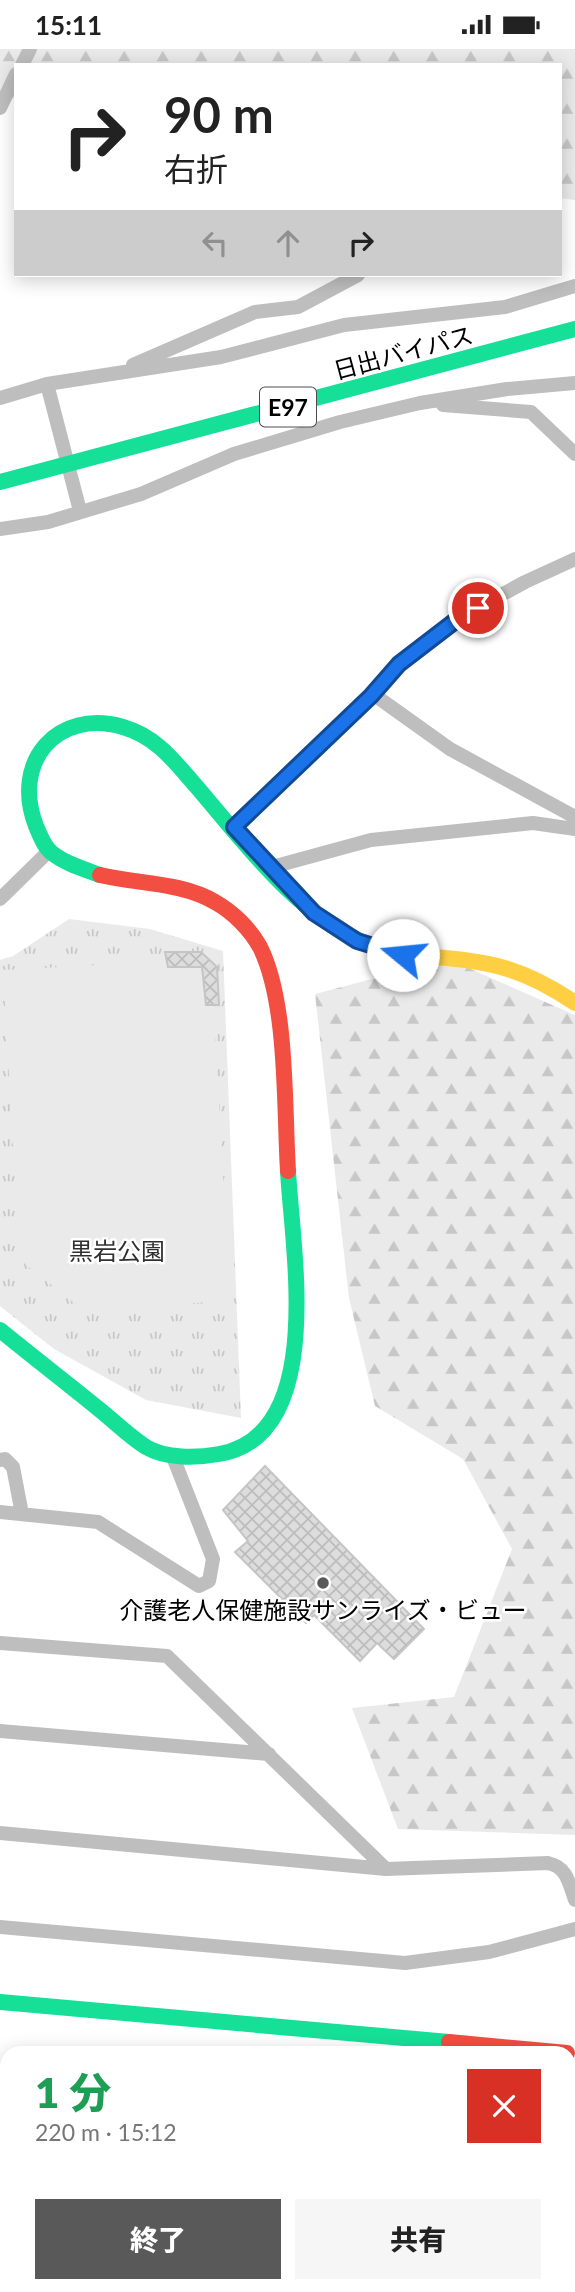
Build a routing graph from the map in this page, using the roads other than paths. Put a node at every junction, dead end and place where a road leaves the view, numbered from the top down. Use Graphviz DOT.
graph roads {
  1 [pos="14,78"];
  2 [pos="0,107"];
  3 [pos="354,277"];
  4 [pos="575,286"];
  5 [pos="575,329"];
  6 [pos="116,373"];
  7 [pos="575,383"];
  8 [pos="49,391"];
  9 [pos="0,398"];
  10 [pos="420,403"];
  11 [pos="575,454"];
  12 [pos="0,482"];
  13 [pos="80,511"];
  14 [pos="0,529"];
  15 [pos="575,559"];
  16 [pos="373,694"];
  17 [pos="575,817"];
  18 [pos="234,827"];
  19 [pos="575,829"];
  20 [pos="49,851"];
  21 [pos="272,867"];
  22 [pos="0,899"];
  23 [pos="575,1003"];
  24 [pos="0,1330"];
  25 [pos="173,1457"];
  26 [pos="0,1460"];
  27 [pos="0,1512"];
  28 [pos="22,1514"];
  29 [pos="0,1643"];
  30 [pos="0,1731"];
  31 [pos="270,1754"];
  32 [pos="0,1833"];
  33 [pos="386,1869"];
  34 [pos="575,1900"];
  35 [pos="0,1927"];
  36 [pos="575,1929"];
  37 [pos="0,2002"];
  38 [pos="490,2046"];
  1 -- 2 [label="street"];
  3 -- 6 [label="street"];
  4 -- 6 [label="street"];
  5 -- 12 [label="main road, 日出バイパス / E97"];
  6 -- 8 [label="street"];
  7 -- 10 [label="street"];
  8 -- 9 [label="street"];
  8 -- 13 [label="street"];
  10 -- 11 [label="street"];
  10 -- 13 [label="street"];
  13 -- 14 [label="street"];
  15 -- 16 [label="street"];
  16 -- 17 [label="street"];
  16 -- 18 [label="street"];
  18 -- 20 [label="main road"];
  18 -- 21 [label="main road"];
  19 -- 21 [label="street"];
  20 -- 22 [label="street"];
  20 -- 25 [label="main road"];
  21 -- 23 [label="main road"];
  24 -- 25 [label="main road"];
  25 -- 28 [label="street"];
  26 -- 28 [label="street"];
  27 -- 28 [label="street"];
  29 -- 31 [label="street"];
  30 -- 31 [label="street"];
  31 -- 33 [label="street"];
  32 -- 33 [label="street"];
  33 -- 34 [label="street"];
  35 -- 36 [label="street"];
  37 -- 38 [label="main road"];
}
